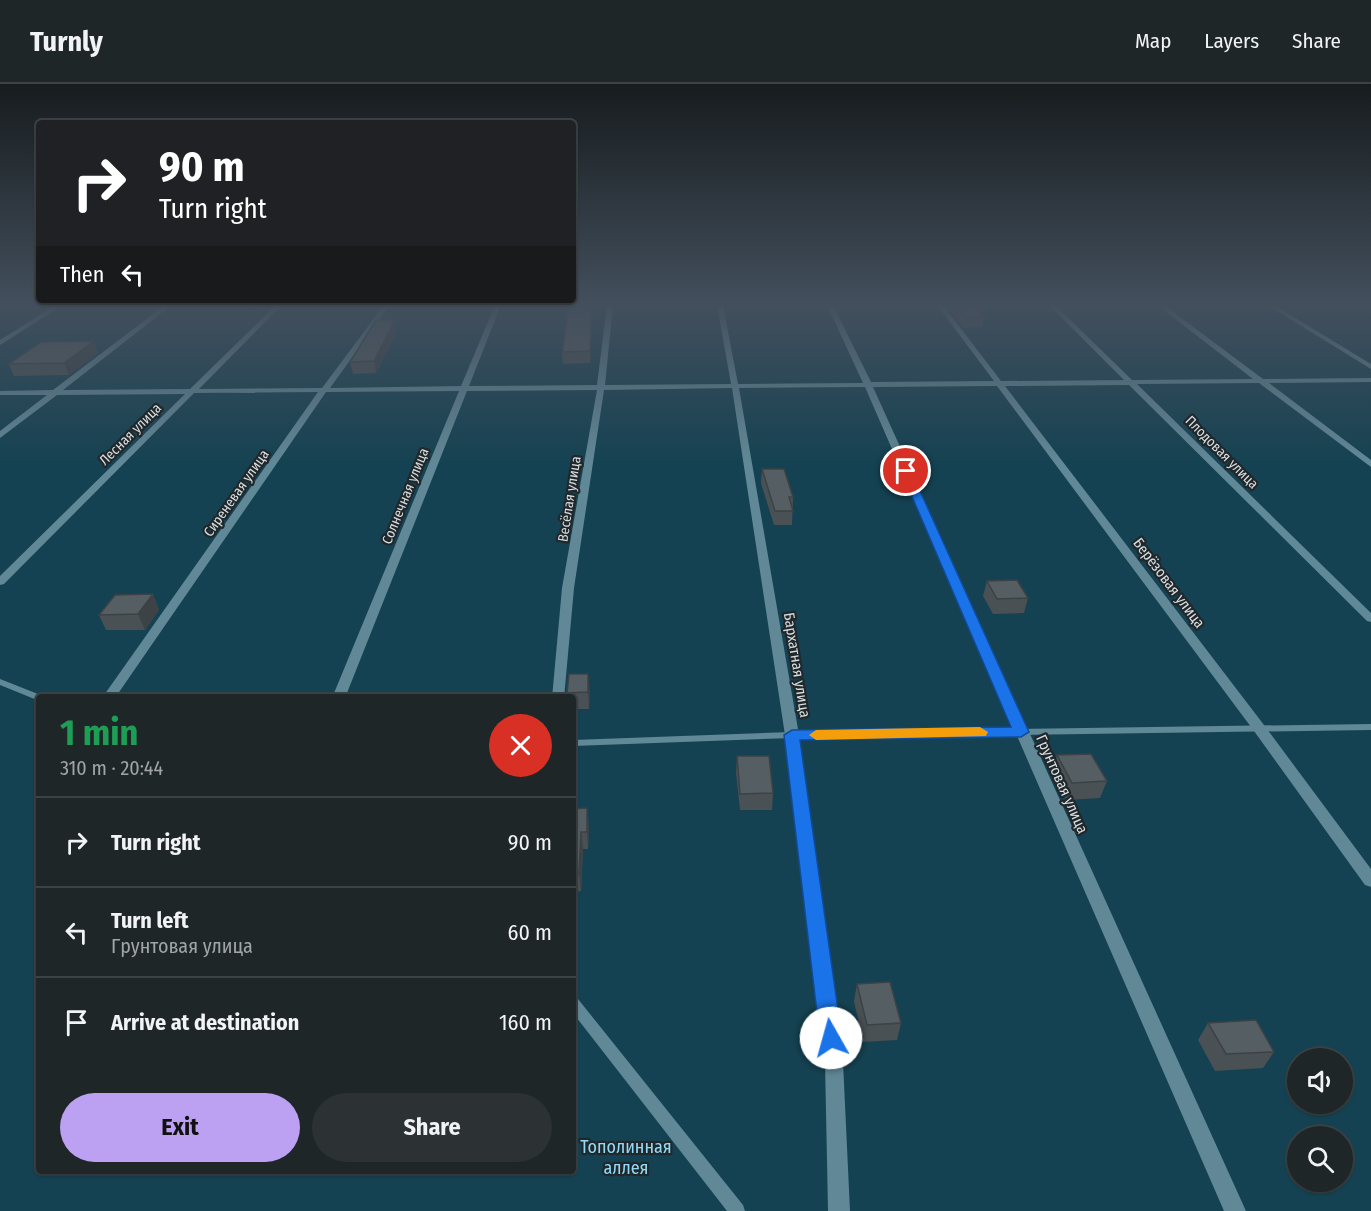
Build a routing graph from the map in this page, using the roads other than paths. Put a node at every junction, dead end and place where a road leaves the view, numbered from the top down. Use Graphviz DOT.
graph roads {
  1 [pos="100,358"];
  2 [pos="226,358"];
  3 [pos="348,358"];
  4 [pos="476,358"];
  5 [pos="604,358"];
  6 [pos="730,358"];
  7 [pos="855,358"];
  8 [pos="981,358"];
  9 [pos="1107,358"];
  10 [pos="1230,358"];
  11 [pos="1356,358"];
  12 [pos="1371,367"];
  13 [pos="1371,380"];
  14 [pos="1261,381"];
  15 [pos="1133,382"];
  16 [pos="1001,383"];
  17 [pos="868,385"];
  18 [pos="735,386"];
  19 [pos="601,387"];
  20 [pos="324,390"];
  21 [pos="462,390"];
  22 [pos="191,392"];
  23 [pos="0,393"];
  24 [pos="54,393"];
  25 [pos="0,435"];
  26 [pos="1371,464"];
  27 [pos="0,582"];
  28 [pos="1371,620"];
  29 [pos="0,682"];
  30 [pos="111,694"];
  31 [pos="340,694"];
  32 [pos="558,694"];
  33 [pos="36,696"];
  34 [pos="1371,727"];
  35 [pos="1259,728"];
  36 [pos="1021,732"];
  37 [pos="792,735"];
  38 [pos="576,743"];
  39 [pos="1371,881"];
  40 [pos="576,1007"];
  41 [pos="736,1211"];
  42 [pos="839,1211"];
  43 [pos="1235,1211"];
  1 -- 24 [label="street"];
  2 -- 22 [label="street, Лесная улица"];
  3 -- 20 [label="street, Сиреневая улица"];
  4 -- 21 [label="street, Солнечная улица"];
  5 -- 19 [label="street, Весёлая улица"];
  6 -- 18 [label="street, Бархатная улица"];
  7 -- 17 [label="street, Грунтовая улица"];
  8 -- 16 [label="street, Берёзовая улица"];
  9 -- 15 [label="street, Плодовая улица"];
  10 -- 14 [label="street"];
  11 -- 12 [label="street"];
  13 -- 14 [label="street"];
  14 -- 15 [label="street"];
  14 -- 26 [label="street"];
  15 -- 16 [label="street"];
  15 -- 28 [label="street, Плодовая улица"];
  16 -- 17 [label="street"];
  16 -- 35 [label="street, Берёзовая улица"];
  17 -- 18 [label="street"];
  17 -- 36 [label="street, Грунтовая улица"];
  18 -- 19 [label="street"];
  18 -- 37 [label="street, Бархатная улица"];
  19 -- 21 [label="street"];
  19 -- 32 [label="street, Весёлая улица"];
  20 -- 21 [label="street"];
  20 -- 22 [label="street"];
  20 -- 30 [label="street, Сиреневая улица"];
  21 -- 31 [label="street, Солнечная улица"];
  22 -- 24 [label="street"];
  22 -- 27 [label="street, Лесная улица"];
  23 -- 24 [label="street"];
  24 -- 25 [label="street"];
  29 -- 33 [label="lane"];
  34 -- 35 [label="lane"];
  35 -- 36 [label="lane"];
  35 -- 39 [label="street, Берёзовая улица"];
  36 -- 37 [label="lane"];
  36 -- 43 [label="street, Грунтовая улица"];
  37 -- 38 [label="lane"];
  37 -- 42 [label="street, Бархатная улица"];
  40 -- 41 [label="lane"];
}
